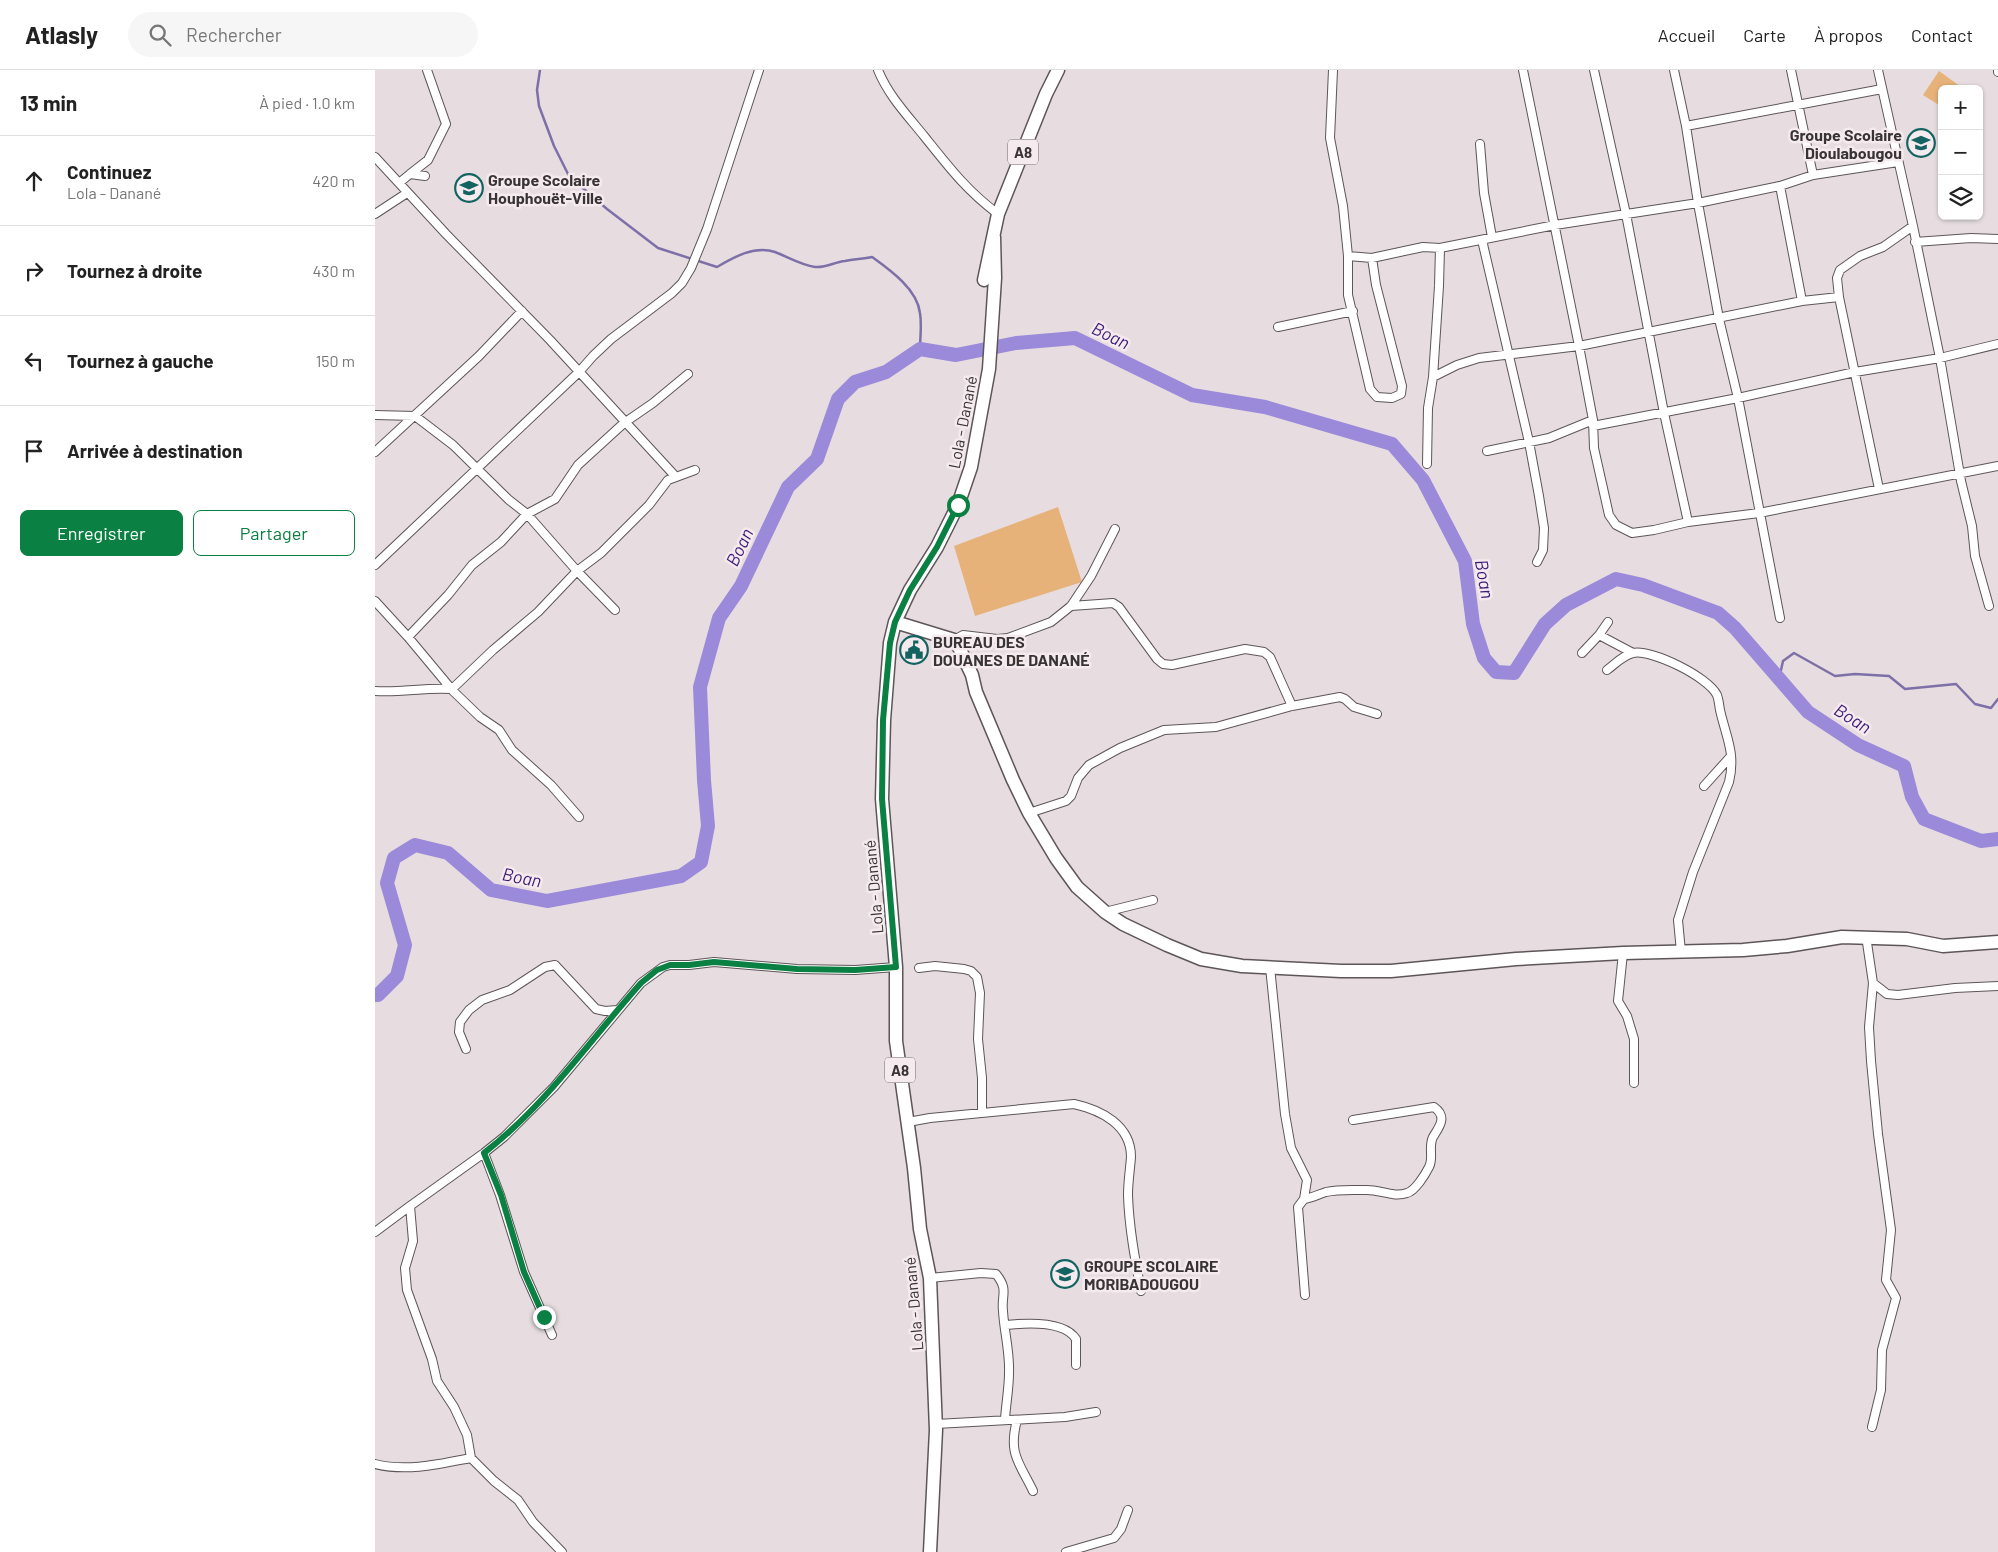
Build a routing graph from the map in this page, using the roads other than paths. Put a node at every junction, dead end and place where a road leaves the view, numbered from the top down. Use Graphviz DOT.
graph roads {
  1 [pos="427,70"];
  2 [pos="759,70"];
  3 [pos="878,70"];
  4 [pos="1058,70"];
  5 [pos="1333,70"];
  6 [pos="1523,70"];
  7 [pos="1594,70"];
  8 [pos="1674,70"];
  9 [pos="1791,70"];
  10 [pos="1879,70"];
  11 [pos="1882,89"];
  12 [pos="1798,104"];
  13 [pos="1686,126"];
  14 [pos="1481,144"];
  15 [pos="375,157"];
  16 [pos="1898,162"];
  17 [pos="410,174"];
  18 [pos="1813,175"];
  19 [pos="425,176"];
  20 [pos="399,183"];
  21 [pos="1780,186"];
  22 [pos="407,193"];
  23 [pos="1698,203"];
  24 [pos="375,214"];
  25 [pos="998,214"];
  26 [pos="1626,214"];
  27 [pos="1555,225"];
  28 [pos="1913,226"];
  29 [pos="994,237"];
  30 [pos="1491,237"];
  31 [pos="1998,239"];
  32 [pos="1481,240"];
  33 [pos="1915,242"];
  34 [pos="1440,248"];
  35 [pos="1348,256"];
  36 [pos="1372,258"];
  37 [pos="984,280"];
  38 [pos="1839,297"];
  39 [pos="1802,301"];
  40 [pos="522,311"];
  41 [pos="1353,311"];
  42 [pos="1719,319"];
  43 [pos="1278,327"];
  44 [pos="1649,332"];
  45 [pos="1998,344"];
  46 [pos="1579,346"];
  47 [pos="1509,355"];
  48 [pos="1939,358"];
  49 [pos="579,372"];
  50 [pos="1855,372"];
  51 [pos="688,374"];
  52 [pos="1433,377"];
  53 [pos="1738,398"];
  54 [pos="1664,413"];
  55 [pos="375,415"];
  56 [pos="415,416"];
  57 [pos="624,423"];
  58 [pos="1593,423"];
  59 [pos="1529,442"];
  60 [pos="1487,451"];
  61 [pos="375,452"];
  62 [pos="1427,464"];
  63 [pos="1998,466"];
  64 [pos="477,467"];
  65 [pos="695,470"];
  66 [pos="1960,473"];
  67 [pos="675,477"];
  68 [pos="1879,489"];
  69 [pos="527,514"];
  70 [pos="1759,514"];
  71 [pos="1688,522"];
  72 [pos="1115,529"];
  73 [pos="1537,562"];
  74 [pos="375,565"];
  75 [pos="577,571"];
  76 [pos="375,601"];
  77 [pos="1071,606"];
  78 [pos="1989,606"];
  79 [pos="615,610"];
  80 [pos="1780,618"];
  81 [pos="895,622"];
  82 [pos="1608,622"];
  83 [pos="1599,635"];
  84 [pos="407,637"];
  85 [pos="954,640"];
  86 [pos="1583,653"];
  87 [pos="1633,653"];
  88 [pos="1607,670"];
  89 [pos="451,689"];
  90 [pos="375,691"];
  91 [pos="1292,706"];
  92 [pos="1377,714"];
  93 [pos="1731,756"];
  94 [pos="1704,786"];
  95 [pos="1029,813"];
  96 [pos="579,817"];
  97 [pos="1153,900"];
  98 [pos="1105,912"];
  99 [pos="1866,936"];
  100 [pos="1997,944"];
  101 [pos="1681,952"];
  102 [pos="1623,954"];
  103 [pos="896,967"];
  104 [pos="1270,967"];
  105 [pos="919,968"];
  106 [pos="1873,983"];
  107 [pos="1998,986"];
  108 [pos="617,1010"];
  109 [pos="466,1049"];
  110 [pos="1634,1083"];
  111 [pos="981,1113"];
  112 [pos="1353,1120"];
  113 [pos="907,1122"];
  114 [pos="484,1153"];
  115 [pos="1304,1199"];
  116 [pos="410,1206"];
  117 [pos="375,1232"];
  118 [pos="930,1278"];
  119 [pos="1141,1290"];
  120 [pos="1305,1295"];
  121 [pos="1006,1324"];
  122 [pos="553,1335"];
  123 [pos="1076,1365"];
  124 [pos="1096,1412"];
  125 [pos="1005,1419"];
  126 [pos="1017,1420"];
  127 [pos="936,1424"];
  128 [pos="1872,1427"];
  129 [pos="471,1458"];
  130 [pos="375,1464"];
  131 [pos="1033,1491"];
  132 [pos="1128,1510"];
  133 [pos="562,1552"];
  134 [pos="930,1552"];
  135 [pos="1066,1552"];
  1 -- 17 [label="street"];
  2 -- 49 [label="street"];
  3 -- 25 [label="street"];
  4 -- 25 [label="main road, Lola - Danané / A8"];
  5 -- 35 [label="street"];
  6 -- 27 [label="street"];
  7 -- 26 [label="street"];
  8 -- 13 [label="street"];
  9 -- 12 [label="street"];
  10 -- 11 [label="street"];
  11 -- 12 [label="street"];
  11 -- 16 [label="street"];
  12 -- 13 [label="street"];
  12 -- 18 [label="street"];
  13 -- 23 [label="street"];
  14 -- 30 [label="street"];
  15 -- 20 [label="street"];
  16 -- 18 [label="street"];
  16 -- 28 [label="street"];
  17 -- 19 [label="street"];
  17 -- 20 [label="street"];
  18 -- 21 [label="street"];
  20 -- 22 [label="street"];
  21 -- 23 [label="street"];
  21 -- 39 [label="street"];
  22 -- 24 [label="street"];
  22 -- 40 [label="street"];
  23 -- 26 [label="street"];
  23 -- 42 [label="street"];
  25 -- 29 [label="main road, Lola - Danané / A8"];
  26 -- 27 [label="street"];
  26 -- 44 [label="street"];
  27 -- 30 [label="street"];
  27 -- 46 [label="street"];
  28 -- 33 [label="street"];
  28 -- 38 [label="street"];
  29 -- 37 [label="main road, Lola - Danané / A8"];
  29 -- 81 [label="main road, Lola - Danané / A8"];
  30 -- 32 [label="street"];
  31 -- 33 [label="street"];
  32 -- 34 [label="street"];
  32 -- 47 [label="street"];
  33 -- 48 [label="street"];
  34 -- 36 [label="street"];
  34 -- 52 [label="street"];
  35 -- 36 [label="street"];
  35 -- 41 [label="street"];
  36 -- 41 [label="street"];
  38 -- 39 [label="street"];
  38 -- 50 [label="street"];
  39 -- 42 [label="street"];
  40 -- 49 [label="street"];
  40 -- 56 [label="street"];
  41 -- 43 [label="street"];
  42 -- 44 [label="street"];
  42 -- 53 [label="street"];
  44 -- 46 [label="street"];
  44 -- 54 [label="street"];
  45 -- 48 [label="street"];
  46 -- 47 [label="street"];
  46 -- 58 [label="street"];
  47 -- 52 [label="street"];
  47 -- 59 [label="street"];
  48 -- 50 [label="street"];
  48 -- 66 [label="street"];
  49 -- 57 [label="street"];
  49 -- 64 [label="street"];
  50 -- 53 [label="street"];
  50 -- 68 [label="street"];
  51 -- 57 [label="street"];
  52 -- 62 [label="street"];
  53 -- 54 [label="street"];
  53 -- 70 [label="street"];
  54 -- 58 [label="street"];
  54 -- 71 [label="street"];
  55 -- 56 [label="street"];
  56 -- 61 [label="street"];
  56 -- 64 [label="street"];
  57 -- 67 [label="street"];
  57 -- 69 [label="street"];
  58 -- 59 [label="street"];
  58 -- 71 [label="street"];
  59 -- 60 [label="street"];
  59 -- 73 [label="street"];
  63 -- 66 [label="street"];
  64 -- 69 [label="street"];
  64 -- 74 [label="street"];
  65 -- 67 [label="street"];
  66 -- 68 [label="street"];
  66 -- 78 [label="street"];
  67 -- 75 [label="street"];
  68 -- 70 [label="street"];
  69 -- 75 [label="street"];
  69 -- 84 [label="street"];
  70 -- 71 [label="street"];
  70 -- 80 [label="street"];
  72 -- 77 [label="street"];
  75 -- 79 [label="street"];
  75 -- 89 [label="street"];
  76 -- 84 [label="street"];
  77 -- 85 [label="street"];
  77 -- 91 [label="street"];
  81 -- 85 [label="main road"];
  81 -- 103 [label="main road, Lola - Danané / A8"];
  82 -- 83 [label="street"];
  83 -- 86 [label="street"];
  83 -- 87 [label="street"];
  84 -- 89 [label="street"];
  85 -- 95 [label="main road"];
  87 -- 88 [label="street"];
  87 -- 93 [label="street"];
  89 -- 90 [label="street"];
  89 -- 96 [label="street"];
  91 -- 92 [label="street"];
  91 -- 95 [label="street"];
  93 -- 94 [label="street"];
  93 -- 101 [label="street"];
  95 -- 98 [label="main road"];
  97 -- 98 [label="street"];
  98 -- 104 [label="main road"];
  99 -- 100 [label="main road"];
  99 -- 101 [label="main road"];
  99 -- 106 [label="street"];
  101 -- 102 [label="main road"];
  102 -- 104 [label="main road"];
  102 -- 110 [label="street"];
  103 -- 108 [label="street"];
  103 -- 113 [label="main road, Lola - Danané / A8"];
  104 -- 115 [label="street"];
  105 -- 111 [label="street"];
  106 -- 107 [label="street"];
  106 -- 128 [label="street"];
  108 -- 109 [label="street"];
  108 -- 114 [label="street"];
  111 -- 113 [label="street"];
  111 -- 119 [label="street"];
  112 -- 115 [label="street"];
  113 -- 118 [label="main road, Lola - Danané / A8"];
  114 -- 116 [label="street"];
  114 -- 122 [label="street"];
  115 -- 120 [label="street"];
  116 -- 117 [label="street"];
  116 -- 129 [label="street"];
  118 -- 121 [label="street"];
  118 -- 127 [label="main road, Lola - Danané / A8"];
  121 -- 123 [label="street"];
  121 -- 125 [label="street"];
  124 -- 126 [label="street"];
  125 -- 126 [label="street"];
  125 -- 127 [label="street"];
  126 -- 131 [label="street"];
  127 -- 134 [label="main road, Lola - Danané / A8"];
  129 -- 130 [label="street"];
  129 -- 133 [label="street"];
  132 -- 135 [label="street"];
}
